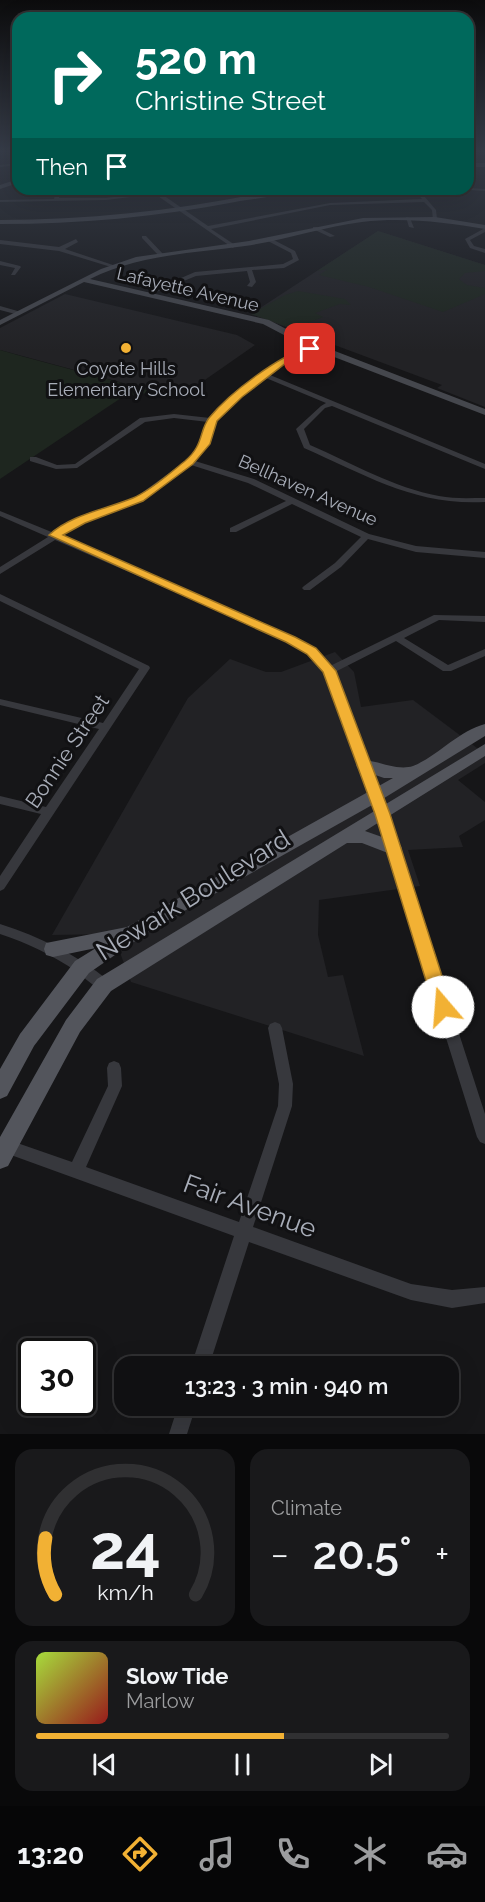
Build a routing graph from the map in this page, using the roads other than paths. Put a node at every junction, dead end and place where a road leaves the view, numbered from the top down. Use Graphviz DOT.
graph roads {
  1 [pos="112,218"];
  2 [pos="193,218"];
  3 [pos="255,218"];
  4 [pos="408,218"];
  5 [pos="435,219"];
  6 [pos="0,220"];
  7 [pos="412,227"];
  8 [pos="207,228"];
  9 [pos="315,228"];
  10 [pos="485,228"];
  11 [pos="332,236"];
  12 [pos="144,237"];
  13 [pos="268,239"];
  14 [pos="76,241"];
  15 [pos="0,242"];
  16 [pos="233,246"];
  17 [pos="60,249"];
  18 [pos="485,251"];
  19 [pos="161,255"];
  20 [pos="0,263"];
  21 [pos="113,266"];
  22 [pos="249,268"];
  23 [pos="13,274"];
  24 [pos="83,280"];
  25 [pos="250,286"];
  26 [pos="147,294"];
  27 [pos="0,308"];
  28 [pos="18,313"];
  29 [pos="0,323"];
  30 [pos="315,346"];
  31 [pos="265,375"];
  32 [pos="333,403"];
  33 [pos="485,412"];
  34 [pos="212,420"];
  35 [pos="33,459"];
  36 [pos="190,462"];
  37 [pos="485,467"];
  38 [pos="485,500"];
  39 [pos="292,501"];
  40 [pos="0,513"];
  41 [pos="233,530"];
  42 [pos="55,535"];
  43 [pos="366,536"];
  44 [pos="485,555"];
  45 [pos="0,571"];
  46 [pos="307,588"];
  47 [pos="0,597"];
  48 [pos="485,619"];
  49 [pos="396,637"];
  50 [pos="485,652"];
  51 [pos="329,671"];
  52 [pos="0,702"];
  53 [pos="105,728"];
  54 [pos="484,731"];
  55 [pos="485,749"];
  56 [pos="364,765"];
  57 [pos="416,771"];
  58 [pos="375,795"];
  59 [pos="0,800"];
  60 [pos="50,812"];
  61 [pos="382,814"];
  62 [pos="343,836"];
  63 [pos="393,848"];
  64 [pos="0,886"];
  65 [pos="0,929"];
  66 [pos="136,931"];
  67 [pos="53,949"];
  68 [pos="82,967"];
  69 [pos="104,985"];
  70 [pos="275,1028"];
  71 [pos="114,1068"];
  72 [pos="0,1089"];
  73 [pos="485,1137"];
  74 [pos="2,1149"];
  75 [pos="76,1171"];
  76 [pos="244,1230"];
  77 [pos="485,1295"];
  78 [pos="203,1356"];
  79 [pos="184,1416"];
  80 [pos="178,1434"];
  1 -- 6 [label="street"];
  2 -- 8 [label="street"];
  3 -- 8 [label="street"];
  4 -- 5 [label="street"];
  4 -- 7 [label="street"];
  4 -- 9 [label="street"];
  5 -- 10 [label="street"];
  8 -- 16 [label="street"];
  9 -- 11 [label="street"];
  9 -- 13 [label="street"];
  10 -- 18 [label="street"];
  12 -- 19 [label="street"];
  13 -- 16 [label="street"];
  13 -- 22 [label="street"];
  14 -- 17 [label="street"];
  15 -- 17 [label="street"];
  16 -- 19 [label="street"];
  17 -- 21 [label="street"];
  19 -- 21 [label="street"];
  20 -- 23 [label="street"];
  21 -- 24 [label="street"];
  22 -- 25 [label="street"];
  22 -- 26 [label="street"];
  24 -- 26 [label="street, Lafayette Avenue"];
  24 -- 28 [label="street"];
  26 -- 30 [label="street, Lafayette Avenue"];
  27 -- 28 [label="street"];
  28 -- 29 [label="street"];
  30 -- 31 [label="street"];
  30 -- 33 [label="street, Lafayette Avenue"];
  31 -- 32 [label="street"];
  31 -- 34 [label="street"];
  32 -- 37 [label="street"];
  32 -- 38 [label="street"];
  34 -- 35 [label="street"];
  34 -- 36 [label="street"];
  36 -- 39 [label="street, Bellhaven Avenue"];
  36 -- 42 [label="street"];
  39 -- 41 [label="street"];
  39 -- 43 [label="street, Bellhaven Avenue"];
  40 -- 42 [label="street"];
  42 -- 45 [label="street"];
  42 -- 51 [label="street"];
  43 -- 44 [label="street, Bellhaven Avenue"];
  43 -- 46 [label="street"];
  47 -- 53 [label="street, Bonnie Street"];
  48 -- 49 [label="street"];
  49 -- 50 [label="street"];
  49 -- 51 [label="street"];
  51 -- 56 [label="street"];
  52 -- 53 [label="street"];
  53 -- 60 [label="street, Bonnie Street"];
  54 -- 57 [label="main road, Newark Boulevard"];
  55 -- 61 [label="main road, Newark Boulevard"];
  56 -- 57 [label="main road"];
  56 -- 58 [label="street"];
  57 -- 58 [label="main road, Newark Boulevard"];
  58 -- 61 [label="street"];
  58 -- 66 [label="main road, Newark Boulevard"];
  59 -- 60 [label="street"];
  60 -- 64 [label="street, Bonnie Street"];
  61 -- 62 [label="main road, Newark Boulevard"];
  61 -- 63 [label="street"];
  62 -- 63 [label="main road"];
  62 -- 69 [label="main road, Newark Boulevard"];
  63 -- 73 [label="street"];
  65 -- 67 [label="street"];
  66 -- 67 [label="main road"];
  66 -- 68 [label="main road, Newark Boulevard"];
  67 -- 68 [label="street"];
  68 -- 69 [label="street"];
  68 -- 72 [label="main road, Newark Boulevard"];
  69 -- 74 [label="main road, Newark Boulevard"];
  70 -- 76 [label="street"];
  71 -- 75 [label="street"];
  74 -- 75 [label="street, Fair Avenue"];
  75 -- 76 [label="street, Fair Avenue"];
  76 -- 77 [label="street, Fair Avenue"];
  76 -- 78 [label="street"];
  79 -- 80 [label="street"];
}
